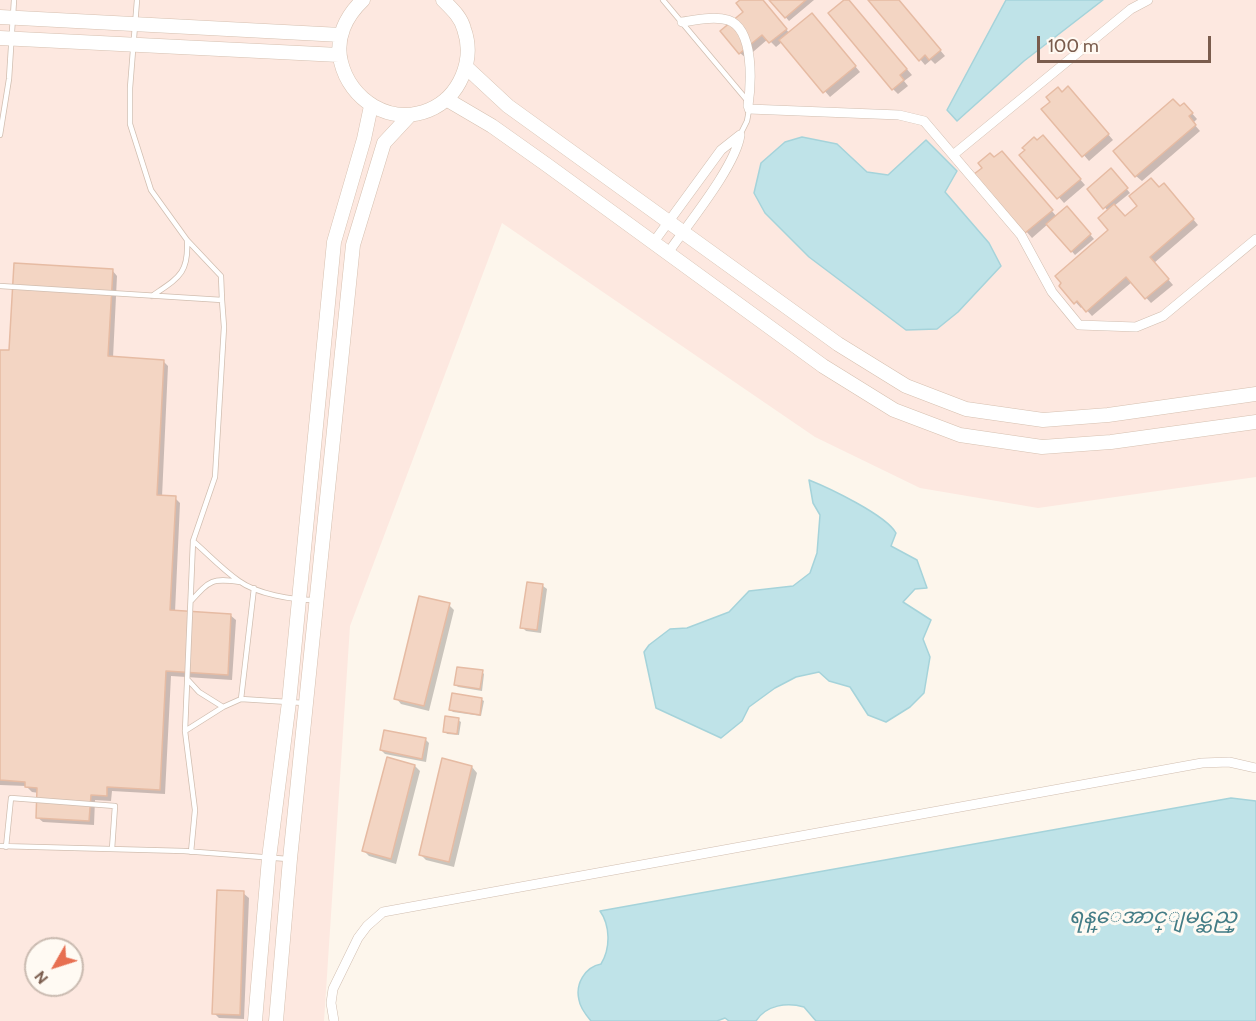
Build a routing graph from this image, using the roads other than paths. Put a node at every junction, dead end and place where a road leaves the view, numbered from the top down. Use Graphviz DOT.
graph roads {
  1 [pos="14,0"];
  2 [pos="137,0"];
  3 [pos="362,0"];
  4 [pos="443,0"];
  5 [pos="663,0"];
  6 [pos="1148,0"];
  7 [pos="6,17"];
  8 [pos="682,22"];
  9 [pos="137,24"];
  10 [pos="341,35"];
  11 [pos="6,39"];
  12 [pos="135,45"];
  13 [pos="339,55"];
  14 [pos="466,67"];
  15 [pos="446,99"];
  16 [pos="371,106"];
  17 [pos="749,107"];
  18 [pos="410,115"];
  19 [pos="0,135"];
  20 [pos="740,135"];
  21 [pos="953,154"];
  22 [pos="669,220"];
  23 [pos="683,231"];
  24 [pos="1256,239"];
  25 [pos="187,240"];
  26 [pos="653,243"];
  27 [pos="668,253"];
  28 [pos="0,286"];
  29 [pos="152,296"];
  30 [pos="222,300"];
  31 [pos="1256,394"];
  32 [pos="1256,422"];
  33 [pos="193,541"];
  34 [pos="240,582"];
  35 [pos="254,588"];
  36 [pos="298,600"];
  37 [pos="317,600"];
  38 [pos="190,602"];
  39 [pos="188,679"];
  40 [pos="241,699"];
  41 [pos="288,702"];
  42 [pos="307,703"];
  43 [pos="223,707"];
  44 [pos="185,731"];
  45 [pos="1256,768"];
  46 [pos="3,847"];
  47 [pos="112,849"];
  48 [pos="191,852"];
  49 [pos="270,858"];
  50 [pos="290,859"];
  51 [pos="255,1021"];
  52 [pos="276,1021"];
  53 [pos="334,1021"];
  1 -- 7 [label="lane"];
  2 -- 9 [label="lane"];
  3 -- 10 [label="street"];
  4 -- 14 [label="street"];
  5 -- 8 [label="lane"];
  6 -- 21 [label="street"];
  7 -- 9 [label="street"];
  7 -- 11 [label="lane"];
  8 -- 17 [label="lane"];
  8 -- 17 [label="street"];
  9 -- 10 [label="street"];
  9 -- 12 [label="lane"];
  10 -- 13 [label="street"];
  11 -- 12 [label="street"];
  11 -- 19 [label="lane"];
  12 -- 13 [label="street"];
  12 -- 25 [label="lane"];
  13 -- 16 [label="street"];
  14 -- 15 [label="street"];
  14 -- 22 [label="street"];
  15 -- 18 [label="street"];
  15 -- 26 [label="street"];
  16 -- 18 [label="street"];
  16 -- 36 [label="street"];
  17 -- 20 [label="lane"];
  17 -- 21 [label="street"];
  18 -- 37 [label="street"];
  20 -- 22 [label="street"];
  20 -- 23 [label="street"];
  21 -- 24 [label="street"];
  22 -- 23 [label="street"];
  22 -- 26 [label="street"];
  23 -- 27 [label="street"];
  23 -- 31 [label="street"];
  25 -- 29 [label="lane"];
  25 -- 30 [label="lane"];
  26 -- 27 [label="street"];
  27 -- 32 [label="street"];
  28 -- 29 [label="lane"];
  29 -- 30 [label="lane"];
  30 -- 33 [label="lane"];
  33 -- 34 [label="lane"];
  33 -- 38 [label="lane"];
  34 -- 35 [label="lane"];
  34 -- 38 [label="lane"];
  35 -- 36 [label="lane"];
  35 -- 40 [label="lane"];
  36 -- 37 [label="lane"];
  36 -- 41 [label="street"];
  37 -- 42 [label="street"];
  38 -- 39 [label="lane"];
  39 -- 43 [label="lane"];
  39 -- 44 [label="lane"];
  40 -- 41 [label="lane"];
  40 -- 43 [label="lane"];
  41 -- 42 [label="lane"];
  41 -- 49 [label="street"];
  42 -- 50 [label="street"];
  43 -- 44 [label="lane"];
  44 -- 48 [label="lane"];
  45 -- 53 [label="street"];
  46 -- 47 [label="lane"];
  46 -- 47 [label="lane"];
  47 -- 48 [label="lane"];
  48 -- 49 [label="lane"];
  49 -- 50 [label="lane"];
  49 -- 51 [label="street"];
  50 -- 52 [label="street"];
}
